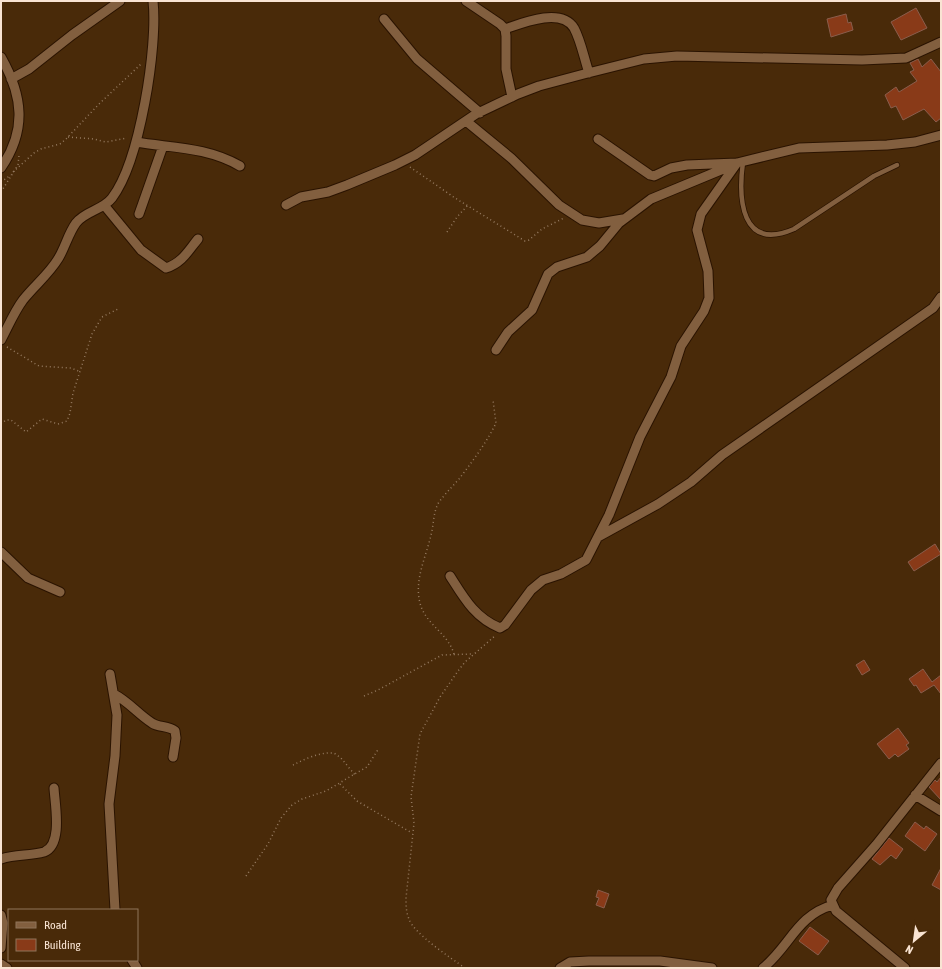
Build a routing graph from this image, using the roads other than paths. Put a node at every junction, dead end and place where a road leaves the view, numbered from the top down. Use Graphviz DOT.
graph roads {
  1 [pos="120,1"];
  2 [pos="153,1"];
  3 [pos="466,1"];
  4 [pos="384,19"];
  5 [pos="505,29"];
  6 [pos="941,42"];
  7 [pos="1,56"];
  8 [pos="589,73"];
  9 [pos="11,79"];
  10 [pos="512,97"];
  11 [pos="480,113"];
  12 [pos="466,121"];
  13 [pos="941,135"];
  14 [pos="598,139"];
  15 [pos="136,140"];
  16 [pos="163,146"];
  17 [pos="740,162"];
  18 [pos="897,165"];
  19 [pos="240,166"];
  20 [pos="1,168"];
  21 [pos="104,205"];
  22 [pos="286,205"];
  23 [pos="139,214"];
  24 [pos="626,218"];
  25 [pos="198,239"];
  26 [pos="941,298"];
  27 [pos="3,343"];
  28 [pos="496,350"];
  29 [pos="598,538"];
  30 [pos="1,552"];
  31 [pos="450,576"];
  32 [pos="60,592"];
  33 [pos="110,674"];
  34 [pos="114,694"];
  35 [pos="173,757"];
  36 [pos="941,763"];
  37 [pos="54,788"];
  38 [pos="915,795"];
  39 [pos="941,811"];
  40 [pos="1,859"];
  41 [pos="833,905"];
  42 [pos="115,909"];
  43 [pos="1,915"];
  44 [pos="1,948"];
  45 [pos="1,964"];
  46 [pos="7,968"];
  47 [pos="560,968"];
  48 [pos="712,968"];
  49 [pos="763,968"];
  50 [pos="905,968"];
  1 -- 9 [label="street"];
  2 -- 15 [label="street"];
  3 -- 5 [label="street"];
  4 -- 11 [label="street"];
  5 -- 8 [label="street"];
  5 -- 10 [label="street"];
  6 -- 8 [label="street"];
  7 -- 9 [label="street"];
  8 -- 10 [label="street"];
  9 -- 20 [label="street"];
  10 -- 11 [label="street"];
  11 -- 12 [label="street"];
  12 -- 22 [label="street"];
  12 -- 24 [label="street"];
  13 -- 17 [label="street"];
  14 -- 17 [label="street"];
  15 -- 16 [label="street"];
  15 -- 21 [label="street"];
  16 -- 19 [label="street"];
  16 -- 23 [label="street"];
  17 -- 18 [label="lane"];
  17 -- 24 [label="street"];
  17 -- 29 [label="street"];
  21 -- 25 [label="street"];
  21 -- 27 [label="street"];
  24 -- 28 [label="street"];
  26 -- 29 [label="street"];
  29 -- 31 [label="street"];
  30 -- 32 [label="street"];
  33 -- 34 [label="street"];
  34 -- 35 [label="street"];
  34 -- 42 [label="street"];
  36 -- 38 [label="street"];
  37 -- 40 [label="street"];
  38 -- 39 [label="street"];
  38 -- 41 [label="street"];
  41 -- 49 [label="street"];
  41 -- 50 [label="street"];
  43 -- 44 [label="street"];
  45 -- 46 [label="street"];
  47 -- 48 [label="street"];
}
